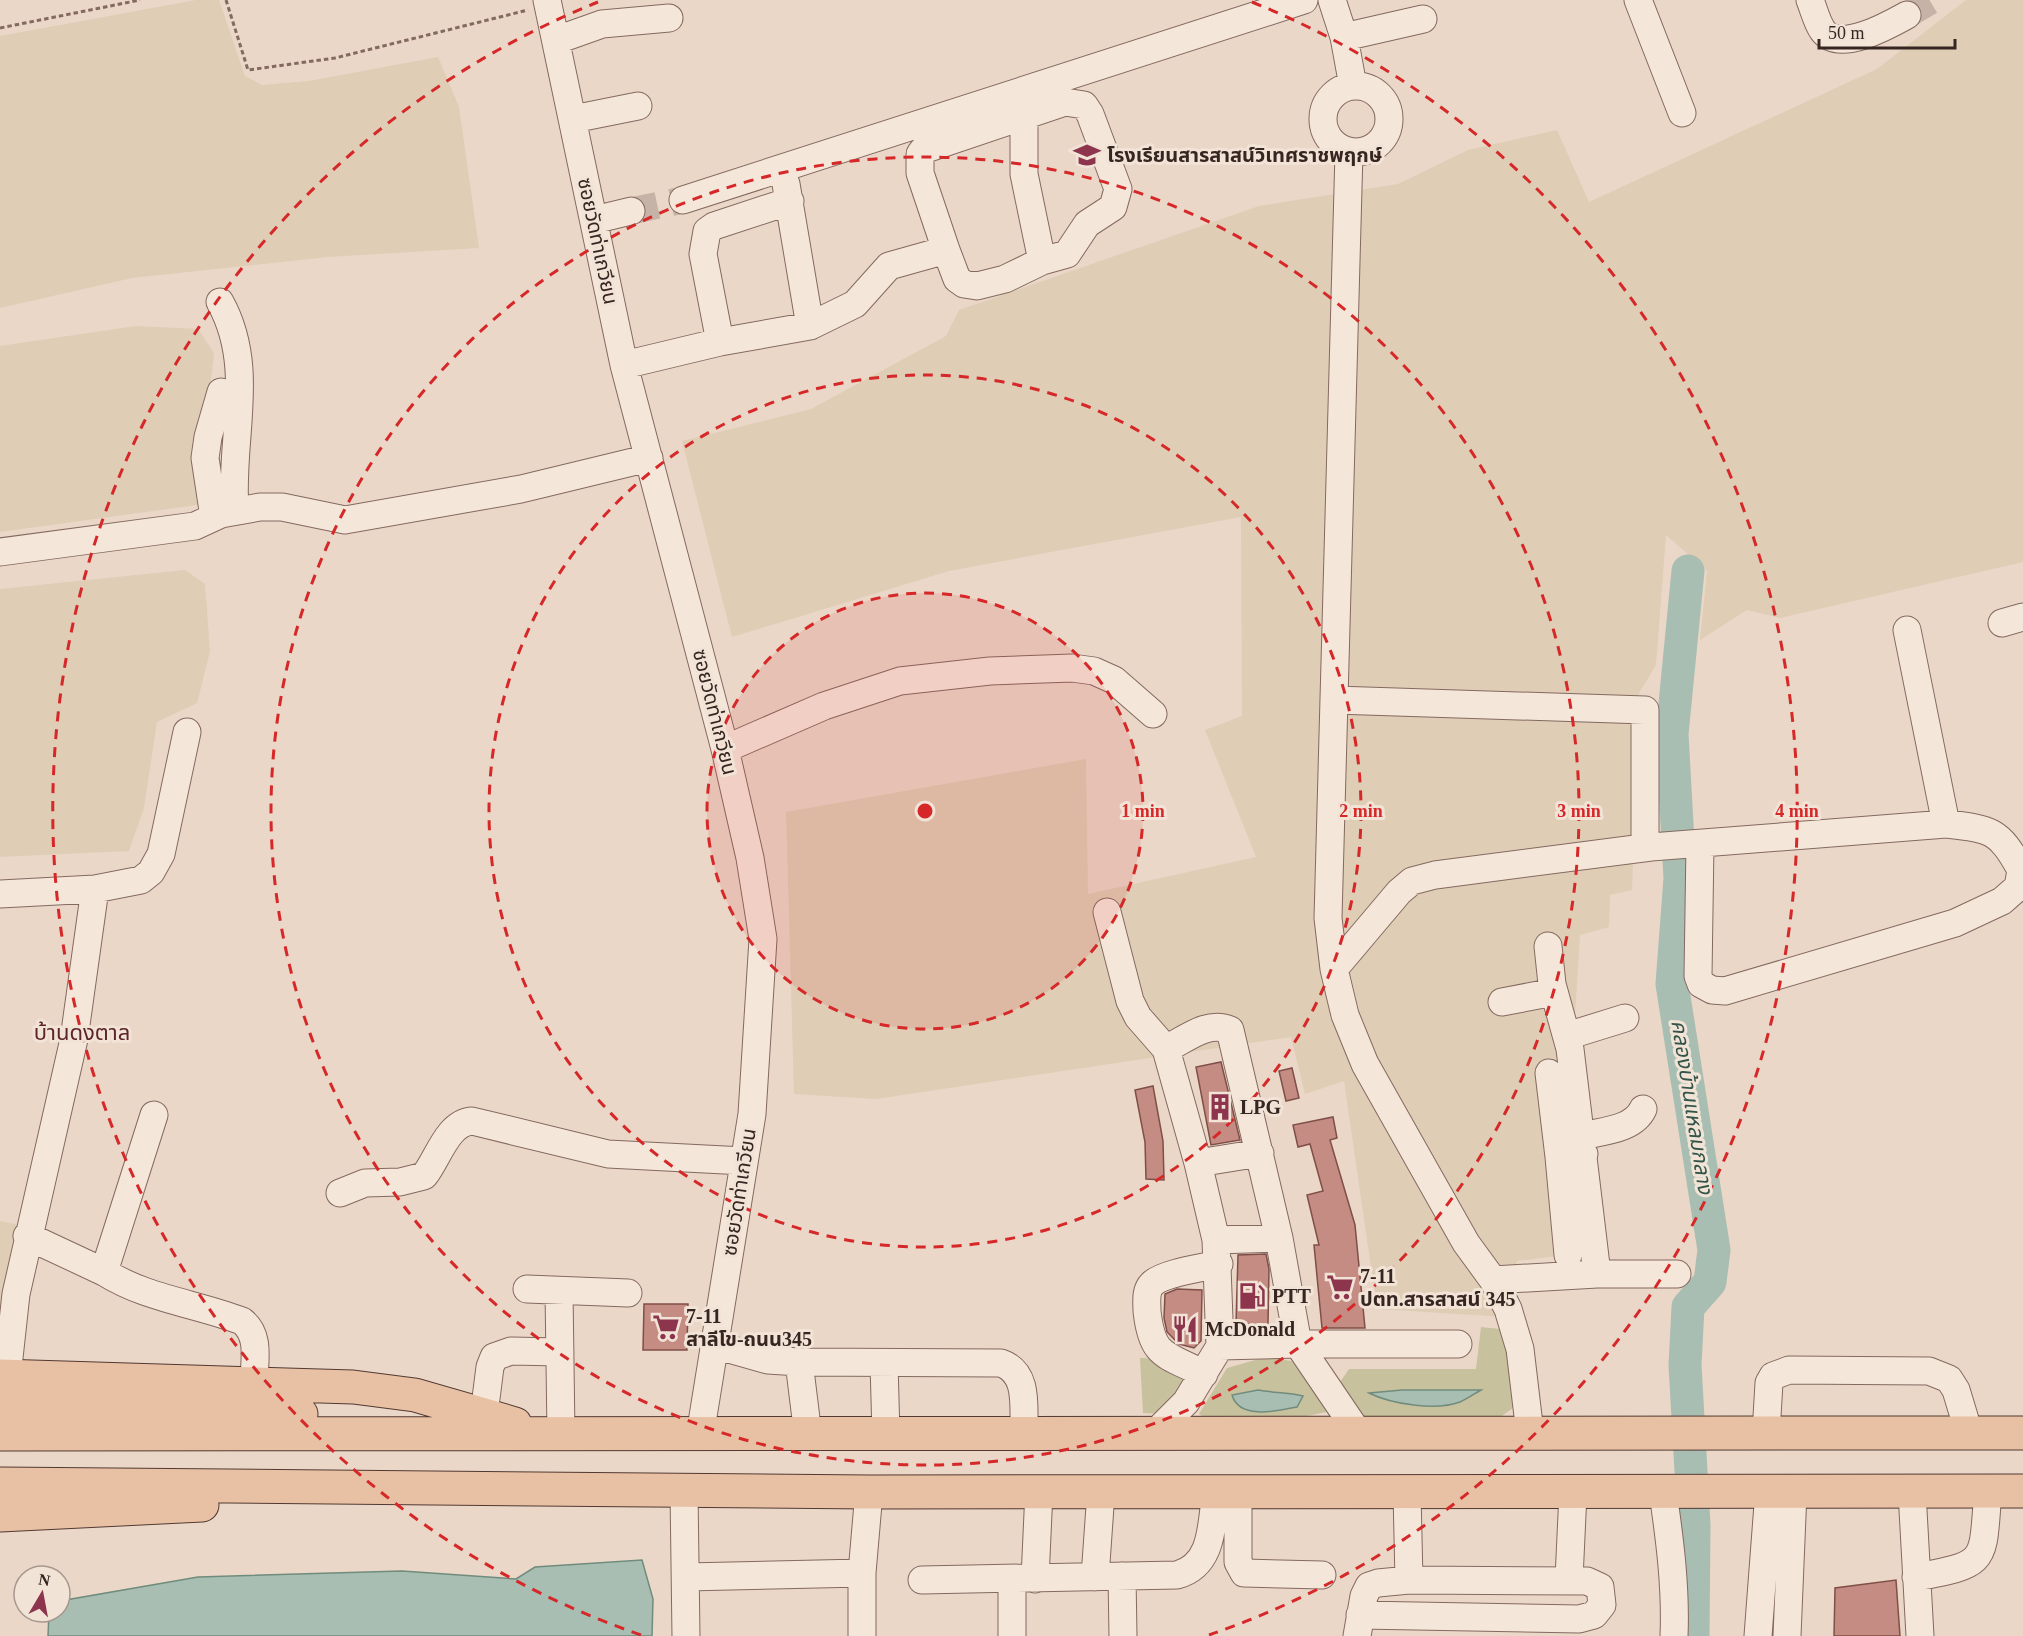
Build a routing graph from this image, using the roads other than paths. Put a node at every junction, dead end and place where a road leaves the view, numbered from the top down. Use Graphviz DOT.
graph roads {
  1 [pos="1234,0"];
  2 [pos="1304,0"];
  3 [pos="1332,0"];
  4 [pos="1638,0"];
  5 [pos="1810,0"];
  6 [pos="547,3"];
  7 [pos="1907,15"];
  8 [pos="669,18"];
  9 [pos="1423,19"];
  10 [pos="1214,30"];
  11 [pos="1344,37"];
  12 [pos="557,40"];
  13 [pos="1353,86"];
  14 [pos="638,106"];
  15 [pos="1683,113"];
  16 [pos="1024,117"];
  17 [pos="573,119"];
  18 [pos="1348,152"];
  19 [pos="783,168"];
  20 [pos="683,200"];
  21 [pos="790,201"];
  22 [pos="631,211"];
  23 [pos="594,220"];
  24 [pos="946,250"];
  25 [pos="1042,261"];
  26 [pos="220,302"];
  27 [pos="810,326"];
  28 [pos="720,342"];
  29 [pos="624,365"];
  30 [pos="221,392"];
  31 [pos="649,458"];
  32 [pos="224,514"];
  33 [pos="0,552"];
  34 [pos="1907,630"];
  35 [pos="1335,699"];
  36 [pos="1152,714"];
  37 [pos="187,732"];
  38 [pos="725,749"];
  39 [pos="1946,824"];
  40 [pos="1696,844"];
  41 [pos="1648,848"];
  42 [pos="95,889"];
  43 [pos="0,894"];
  44 [pos="1107,912"];
  45 [pos="1548,946"];
  46 [pos="1334,969"];
  47 [pos="1554,992"];
  48 [pos="1502,1002"];
  49 [pos="1625,1018"];
  50 [pos="1567,1036"];
  51 [pos="1166,1049"];
  52 [pos="1549,1073"];
  53 [pos="1643,1109"];
  54 [pos="154,1115"];
  55 [pos="1575,1149"];
  56 [pos="1260,1154"];
  57 [pos="744,1161"];
  58 [pos="1198,1163"];
  59 [pos="340,1193"];
  60 [pos="27,1236"];
  61 [pos="1279,1238"];
  62 [pos="1217,1252"];
  63 [pos="1568,1255"];
  64 [pos="104,1272"];
  65 [pos="1597,1274"];
  66 [pos="1677,1274"];
  67 [pos="1493,1280"];
  68 [pos="527,1289"];
  69 [pos="559,1291"];
  70 [pos="628,1293"];
  71 [pos="1298,1344"];
  72 [pos="1458,1344"];
  73 [pos="715,1346"];
  74 [pos="1220,1346"];
  75 [pos="560,1352"];
  76 [pos="799,1362"];
  77 [pos="876,1363"];
  78 [pos="1204,1374"];
  79 [pos="254,1382"];
  80 [pos="2,1384"];
  81 [pos="484,1413"];
  82 [pos="2023,1432"];
  83 [pos="1751,1433"];
  84 [pos="1970,1433"];
  85 [pos="0,1434"];
  86 [pos="440,1434"];
  87 [pos="553,1434"];
  88 [pos="700,1434"];
  89 [pos="1154,1434"];
  90 [pos="1359,1434"];
  91 [pos="1530,1434"];
  92 [pos="808,1435"];
  93 [pos="878,1435"];
  94 [pos="1024,1435"];
  95 [pos="0,1484"];
  96 [pos="407,1486"];
  97 [pos="684,1491"];
  98 [pos="1039,1491"];
  99 [pos="1781,1491"];
  100 [pos="1988,1491"];
  101 [pos="2023,1491"];
  102 [pos="869,1492"];
  103 [pos="1101,1492"];
  104 [pos="1227,1492"];
  105 [pos="1912,1492"];
  106 [pos="1407,1493"];
  107 [pos="1573,1493"];
  108 [pos="1670,1493"];
  109 [pos="0,1515"];
  110 [pos="862,1573"];
  111 [pos="1322,1575"];
  112 [pos="1122,1576"];
  113 [pos="686,1577"];
  114 [pos="1095,1577"];
  115 [pos="1916,1577"];
  116 [pos="1024,1579"];
  117 [pos="922,1580"];
  118 [pos="1409,1580"];
  119 [pos="1569,1580"];
  120 [pos="1359,1625"];
  121 [pos="686,1636"];
  122 [pos="862,1636"];
  123 [pos="1012,1636"];
  124 [pos="1123,1636"];
  125 [pos="1674,1636"];
  126 [pos="1758,1636"];
  127 [pos="1787,1636"];
  128 [pos="1920,1636"];
  1 -- 10 [label="street"];
  2 -- 10 [label="street"];
  3 -- 11 [label="street"];
  4 -- 15 [label="street"];
  5 -- 7 [label="street"];
  6 -- 12 [label="street, ซอยวัดท่าเกวียน"];
  8 -- 12 [label="street"];
  9 -- 11 [label="street"];
  10 -- 19 [label="street"];
  11 -- 13 [label="street"];
  12 -- 17 [label="street, ซอยวัดท่าเกวียน"];
  13 -- 18 [label="street"];
  13 -- 18 [label="street"];
  14 -- 17 [label="street"];
  16 -- 24 [label="street"];
  16 -- 25 [label="street"];
  16 -- 25 [label="street"];
  17 -- 23 [label="street, ซอยวัดท่าเกวียน"];
  18 -- 35 [label="street"];
  19 -- 20 [label="street"];
  19 -- 21 [label="street"];
  21 -- 27 [label="street"];
  21 -- 28 [label="street"];
  22 -- 23 [label="street"];
  23 -- 29 [label="street, ซอยวัดท่าเกวียน"];
  24 -- 25 [label="street"];
  24 -- 27 [label="street"];
  26 -- 32 [label="street"];
  27 -- 28 [label="street"];
  28 -- 29 [label="street"];
  29 -- 31 [label="street, ซอยวัดท่าเกวียน"];
  30 -- 32 [label="street"];
  31 -- 32 [label="street"];
  31 -- 38 [label="street, ซอยวัดท่าเกวียน"];
  32 -- 33 [label="street"];
  34 -- 39 [label="street"];
  35 -- 41 [label="street"];
  35 -- 46 [label="street"];
  36 -- 38 [label="street"];
  37 -- 42 [label="street"];
  38 -- 57 [label="street, ซอยวัดท่าเกวียน"];
  39 -- 40 [label="street"];
  39 -- 40 [label="street"];
  40 -- 41 [label="street"];
  41 -- 46 [label="street"];
  42 -- 43 [label="street"];
  42 -- 60 [label="street"];
  44 -- 51 [label="street"];
  45 -- 47 [label="street"];
  46 -- 67 [label="street"];
  47 -- 48 [label="street"];
  47 -- 50 [label="street"];
  49 -- 50 [label="street"];
  50 -- 55 [label="street"];
  51 -- 56 [label="street"];
  51 -- 58 [label="street"];
  52 -- 55 [label="street"];
  53 -- 55 [label="street"];
  54 -- 64 [label="street"];
  55 -- 63 [label="street"];
  55 -- 65 [label="street"];
  56 -- 58 [label="street"];
  56 -- 61 [label="street"];
  57 -- 59 [label="street"];
  57 -- 73 [label="street, ซอยวัดท่าเกวียน"];
  58 -- 62 [label="street"];
  60 -- 64 [label="street"];
  60 -- 80 [label="street"];
  61 -- 62 [label="street"];
  61 -- 71 [label="street"];
  62 -- 74 [label="street"];
  62 -- 78 [label="street"];
  64 -- 79 [label="street"];
  65 -- 66 [label="street"];
  65 -- 67 [label="street"];
  67 -- 91 [label="street"];
  68 -- 69 [label="street"];
  69 -- 70 [label="street"];
  69 -- 75 [label="street"];
  71 -- 72 [label="street"];
  71 -- 74 [label="street"];
  71 -- 90 [label="street"];
  73 -- 76 [label="street"];
  73 -- 88 [label="street, ซอยวัดท่าเกวียน"];
  74 -- 78 [label="street"];
  75 -- 81 [label="street"];
  75 -- 87 [label="street"];
  76 -- 77 [label="street"];
  76 -- 92 [label="street"];
  77 -- 93 [label="street"];
  77 -- 94 [label="street"];
  78 -- 89 [label="street"];
  79 -- 80 [label="main road"];
  79 -- 81 [label="main road"];
  80 -- 86 [label="main road"];
  81 -- 87 [label="main road"];
  82 -- 84 [label="main road"];
  83 -- 84 [label="main road"];
  83 -- 84 [label="street"];
  83 -- 91 [label="main road"];
  85 -- 86 [label="main road"];
  86 -- 87 [label="main road"];
  87 -- 88 [label="main road"];
  88 -- 92 [label="main road"];
  89 -- 90 [label="main road"];
  89 -- 94 [label="main road"];
  90 -- 91 [label="main road"];
  92 -- 93 [label="main road"];
  93 -- 94 [label="main road"];
  95 -- 96 [label="main road"];
  96 -- 97 [label="main road"];
  96 -- 109 [label="main road"];
  97 -- 102 [label="main road"];
  97 -- 113 [label="street"];
  98 -- 102 [label="main road"];
  98 -- 103 [label="main road"];
  98 -- 116 [label="street"];
  99 -- 105 [label="main road"];
  99 -- 108 [label="main road"];
  99 -- 126 [label="street"];
  99 -- 127 [label="street"];
  100 -- 101 [label="main road"];
  100 -- 105 [label="main road"];
  100 -- 115 [label="street"];
  102 -- 110 [label="street"];
  103 -- 104 [label="main road"];
  103 -- 114 [label="street"];
  104 -- 106 [label="main road"];
  104 -- 111 [label="street"];
  104 -- 112 [label="street"];
  105 -- 115 [label="street"];
  106 -- 107 [label="main road"];
  106 -- 118 [label="street"];
  107 -- 108 [label="main road"];
  107 -- 119 [label="street"];
  108 -- 125 [label="street"];
  110 -- 113 [label="street"];
  110 -- 122 [label="street"];
  112 -- 114 [label="street"];
  112 -- 124 [label="street"];
  113 -- 121 [label="street"];
  114 -- 116 [label="street"];
  115 -- 128 [label="street"];
  116 -- 117 [label="street"];
  116 -- 123 [label="street"];
  118 -- 119 [label="street"];
  118 -- 120 [label="street"];
  119 -- 120 [label="street"];
}
